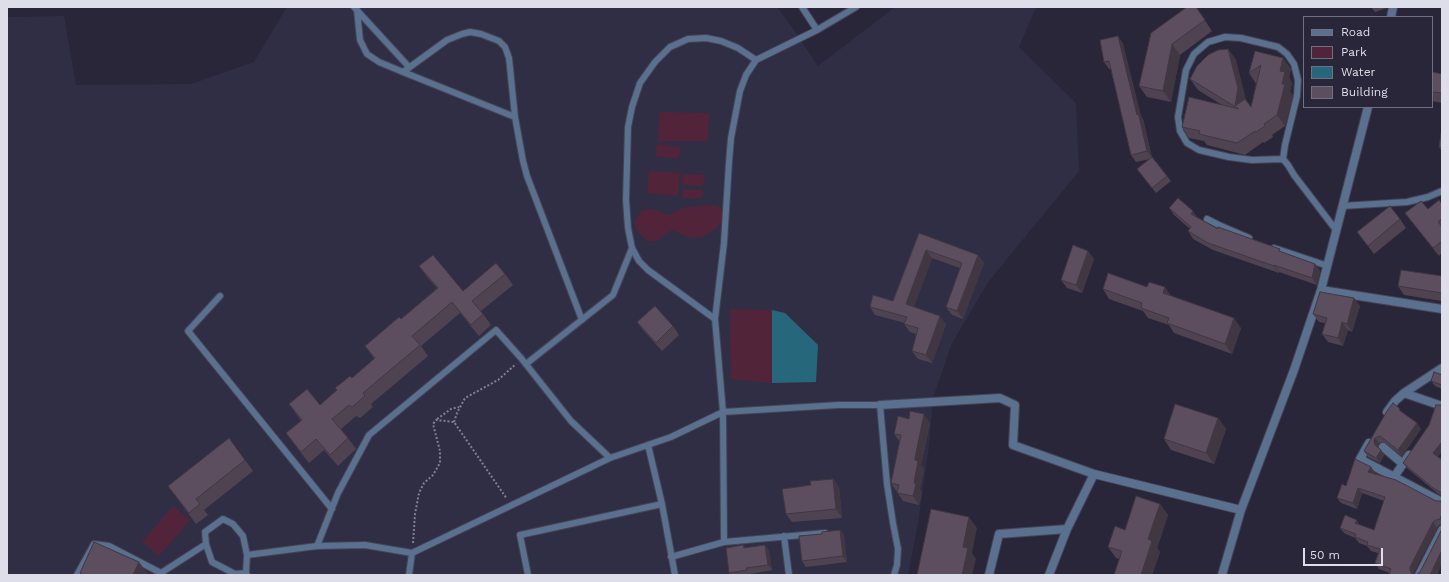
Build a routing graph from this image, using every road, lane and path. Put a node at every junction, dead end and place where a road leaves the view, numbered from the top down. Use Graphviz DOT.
graph roads {
  1 [pos="802,7"];
  2 [pos="856,7"];
  3 [pos="356,9"];
  4 [pos="817,30"];
  5 [pos="756,60"];
  6 [pos="409,67"];
  7 [pos="403,72"];
  8 [pos="1368,108"];
  9 [pos="515,117"];
  10 [pos="1283,159"];
  11 [pos="1442,191"];
  12 [pos="1342,206"];
  13 [pos="1207,218"];
  14 [pos="1336,230"];
  15 [pos="1253,240"];
  16 [pos="1265,245"];
  17 [pos="632,248"];
  18 [pos="1328,266"];
  19 [pos="1321,290"];
  20 [pos="220,296"];
  21 [pos="1442,309"];
  22 [pos="715,319"];
  23 [pos="582,320"];
  24 [pos="521,358"];
  25 [pos="526,364"];
  26 [pos="1442,368"];
  27 [pos="1404,393"];
  28 [pos="880,405"];
  29 [pos="460,407"];
  30 [pos="1438,407"];
  31 [pos="723,412"];
  32 [pos="436,420"];
  33 [pos="1382,420"];
  34 [pos="454,422"];
  35 [pos="1375,433"];
  36 [pos="648,445"];
  37 [pos="1416,446"];
  38 [pos="1383,447"];
  39 [pos="610,458"];
  40 [pos="1403,464"];
  41 [pos="1094,474"];
  42 [pos="1394,477"];
  43 [pos="1442,502"];
  44 [pos="662,504"];
  45 [pos="511,505"];
  46 [pos="332,509"];
  47 [pos="1241,510"];
  48 [pos="1067,529"];
  49 [pos="1442,530"];
  50 [pos="825,533"];
  51 [pos="784,536"];
  52 [pos="724,542"];
  53 [pos="206,544"];
  54 [pos="318,546"];
  55 [pos="412,553"];
  56 [pos="248,555"];
  57 [pos="671,556"];
  58 [pos="160,574"];
  59 [pos="234,574"];
  60 [pos="246,574"];
  61 [pos="77,575"];
  62 [pos="410,575"];
  63 [pos="528,575"];
  64 [pos="674,575"];
  65 [pos="789,575"];
  66 [pos="894,575"];
  67 [pos="989,575"];
  68 [pos="1049,575"];
  69 [pos="1222,575"];
  70 [pos="1419,575"];
  1 -- 4 [label="lane"];
  2 -- 4 [label="lane"];
  3 -- 6 [label="lane"];
  3 -- 7 [label="lane"];
  4 -- 5 [label="lane"];
  5 -- 17 [label="lane"];
  5 -- 22 [label="lane"];
  6 -- 7 [label="lane"];
  6 -- 9 [label="lane"];
  7 -- 9 [label="lane"];
  8 -- 12 [label="street"];
  9 -- 23 [label="lane"];
  10 -- 10 [label="lane"];
  10 -- 14 [label="lane"];
  11 -- 12 [label="lane"];
  12 -- 14 [label="street"];
  13 -- 15 [label="lane"];
  14 -- 18 [label="street"];
  16 -- 18 [label="lane"];
  17 -- 22 [label="lane"];
  17 -- 23 [label="lane"];
  18 -- 19 [label="street"];
  19 -- 21 [label="street"];
  19 -- 47 [label="street"];
  20 -- 46 [label="lane"];
  22 -- 31 [label="lane"];
  23 -- 25 [label="lane"];
  24 -- 25 [label="lane"];
  24 -- 29 [label="path"];
  24 -- 46 [label="lane"];
  25 -- 39 [label="lane"];
  26 -- 27 [label="street"];
  27 -- 30 [label="street"];
  27 -- 33 [label="street"];
  28 -- 31 [label="lane"];
  28 -- 41 [label="street"];
  28 -- 66 [label="lane"];
  29 -- 32 [label="path"];
  29 -- 34 [label="path"];
  31 -- 36 [label="lane"];
  31 -- 52 [label="lane"];
  32 -- 34 [label="path"];
  32 -- 55 [label="path"];
  34 -- 45 [label="path"];
  35 -- 42 [label="street"];
  36 -- 39 [label="lane"];
  36 -- 44 [label="lane"];
  37 -- 40 [label="street"];
  38 -- 40 [label="street"];
  39 -- 45 [label="lane"];
  40 -- 42 [label="street"];
  41 -- 47 [label="street"];
  41 -- 48 [label="street"];
  42 -- 43 [label="street"];
  44 -- 57 [label="lane"];
  44 -- 63 [label="lane"];
  45 -- 55 [label="lane"];
  46 -- 54 [label="lane"];
  47 -- 69 [label="street"];
  48 -- 67 [label="street"];
  48 -- 68 [label="street"];
  49 -- 70 [label="street"];
  50 -- 51 [label="lane"];
  51 -- 52 [label="lane"];
  51 -- 65 [label="lane"];
  52 -- 57 [label="lane"];
  53 -- 56 [label="lane"];
  53 -- 58 [label="lane"];
  53 -- 59 [label="lane"];
  54 -- 55 [label="lane"];
  54 -- 56 [label="lane"];
  55 -- 62 [label="lane"];
  56 -- 60 [label="lane"];
  57 -- 64 [label="lane"];
  58 -- 61 [label="lane"];
  59 -- 60 [label="lane"];
}
